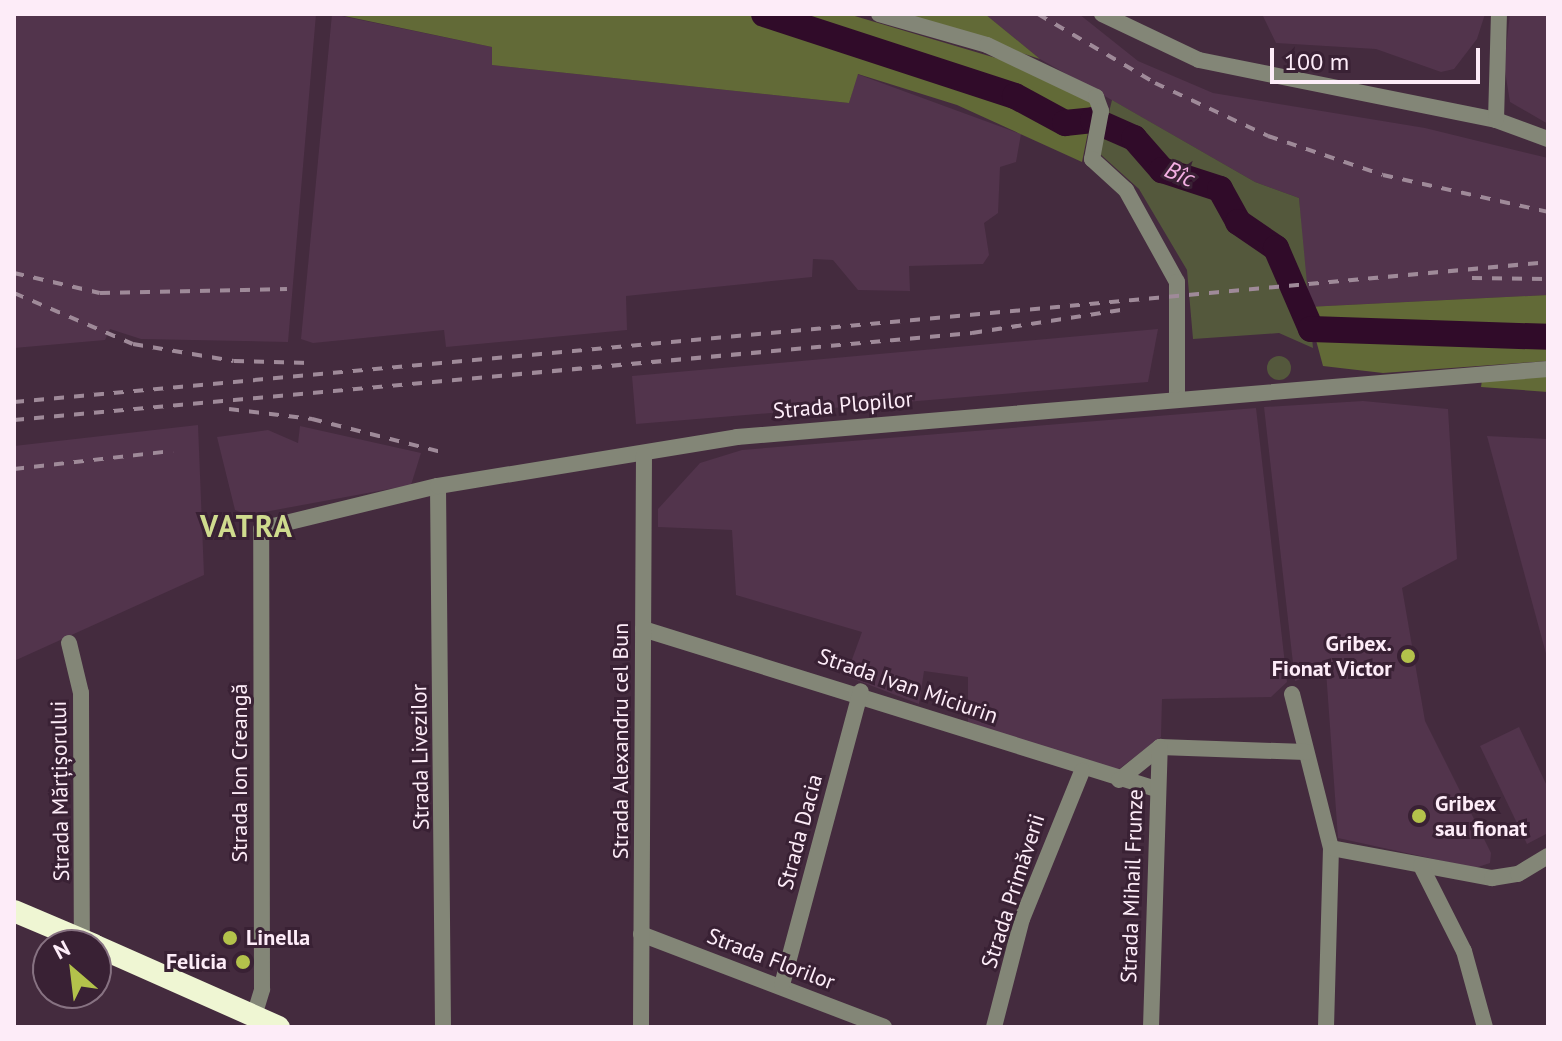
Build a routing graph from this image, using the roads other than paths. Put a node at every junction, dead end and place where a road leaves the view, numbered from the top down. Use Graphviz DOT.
graph roads {
  1 [pos="879,14"];
  2 [pos="1102,14"];
  3 [pos="1499,14"];
  4 [pos="1496,120"];
  5 [pos="1548,139"];
  6 [pos="1548,369"];
  7 [pos="1177,398"];
  8 [pos="644,455"];
  9 [pos="438,486"];
  10 [pos="261,529"];
  11 [pos="643,629"];
  12 [pos="69,643"];
  13 [pos="861,691"];
  14 [pos="1292,694"];
  15 [pos="1160,747"];
  16 [pos="1306,752"];
  17 [pos="1082,771"];
  18 [pos="1119,780"];
  19 [pos="1156,789"];
  20 [pos="1331,848"];
  21 [pos="1548,856"];
  22 [pos="1421,866"];
  23 [pos="14,911"];
  24 [pos="56,929"];
  25 [pos="90,929"];
  26 [pos="641,934"];
  27 [pos="112,953"];
  28 [pos="782,985"];
  29 [pos="254,1016"];
  30 [pos="279,1027"];
  31 [pos="443,1027"];
  32 [pos="641,1027"];
  33 [pos="884,1027"];
  34 [pos="994,1027"];
  35 [pos="1151,1027"];
  36 [pos="1326,1027"];
  37 [pos="1485,1027"];
  1 -- 7 [label="street"];
  2 -- 4 [label="street"];
  3 -- 4 [label="street"];
  4 -- 5 [label="street"];
  6 -- 7 [label="street, Strada Plopilor"];
  7 -- 8 [label="street, Strada Plopilor"];
  8 -- 9 [label="street, Strada Plopilor"];
  8 -- 11 [label="street, Strada Alexandru cel Bun"];
  9 -- 10 [label="street, Strada Plopilor"];
  9 -- 31 [label="street, Strada Livezilor"];
  10 -- 29 [label="street, Strada Ion Creangă"];
  11 -- 13 [label="street, Strada Ivan Miciurin"];
  11 -- 26 [label="street, Strada Alexandru cel Bun"];
  12 -- 25 [label="street, Strada Mărțișorului"];
  13 -- 17 [label="street, Strada Ivan Miciurin"];
  13 -- 28 [label="street, Strada Dacia"];
  14 -- 16 [label="street"];
  15 -- 16 [label="street"];
  15 -- 18 [label="street"];
  15 -- 19 [label="street, Strada Mihail Frunze"];
  16 -- 20 [label="street"];
  17 -- 18 [label="street, Strada Ivan Miciurin"];
  17 -- 34 [label="street, Strada Primăverii"];
  18 -- 19 [label="street, Strada Ivan Miciurin"];
  19 -- 35 [label="street, Strada Mihail Frunze"];
  20 -- 22 [label="street"];
  20 -- 36 [label="street"];
  21 -- 22 [label="street"];
  22 -- 37 [label="street"];
  23 -- 24 [label="highway"];
  26 -- 28 [label="street, Strada Florilor"];
  26 -- 32 [label="street, Strada Alexandru cel Bun"];
  27 -- 29 [label="highway"];
  28 -- 33 [label="street, Strada Florilor"];
  29 -- 30 [label="highway"];
}
